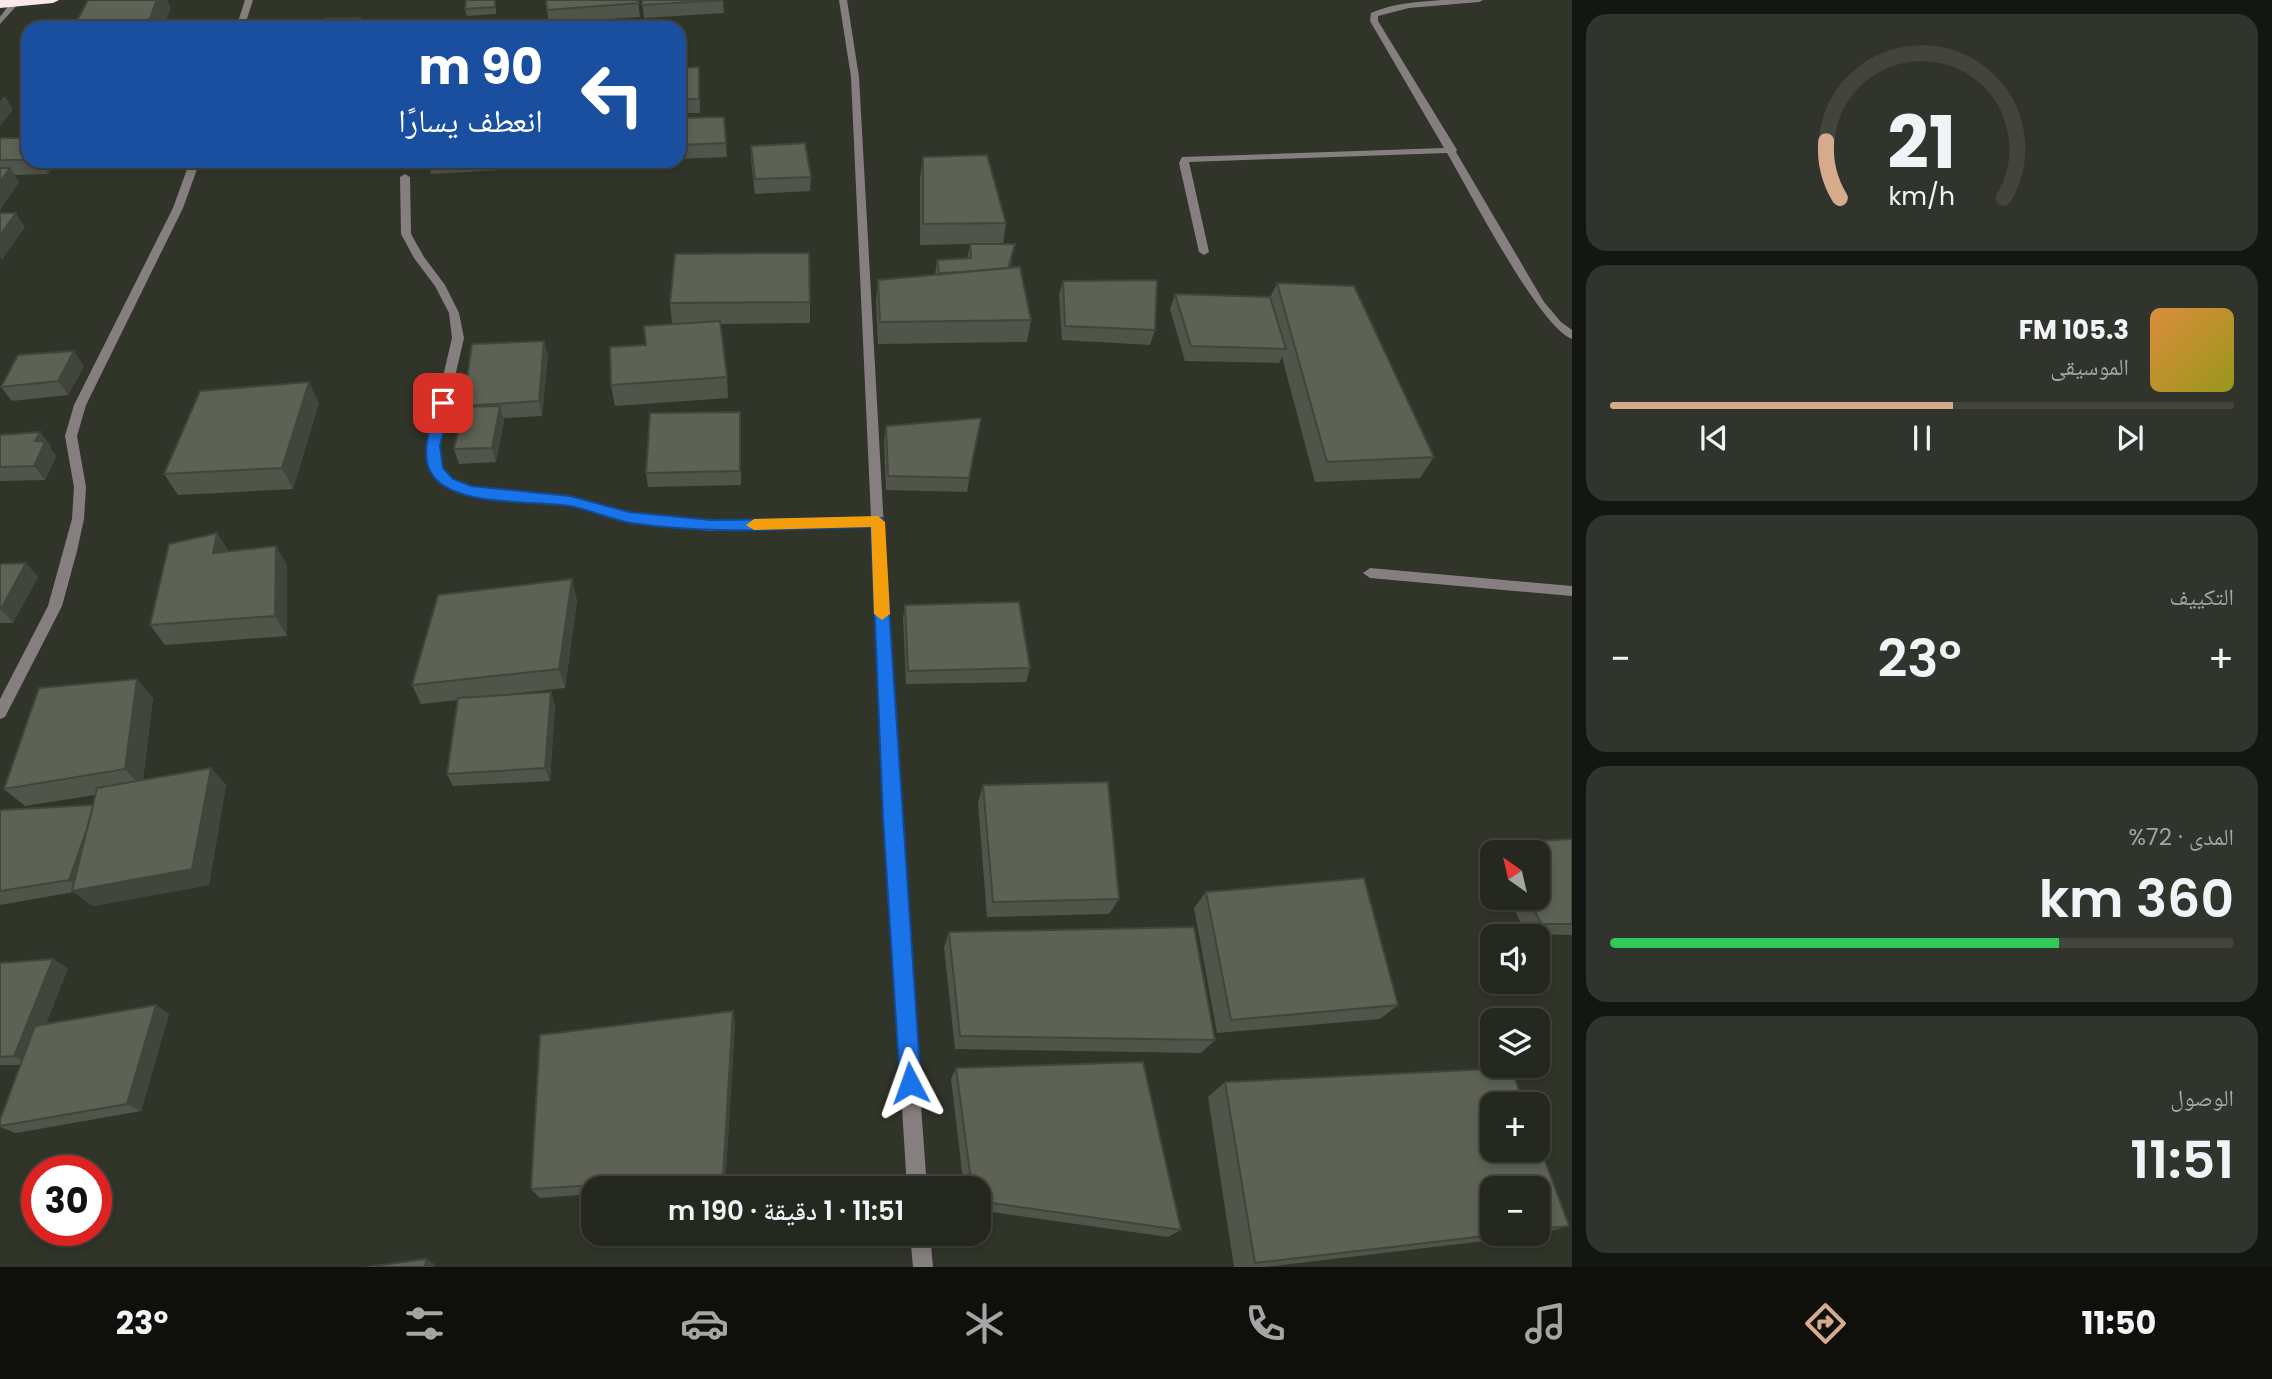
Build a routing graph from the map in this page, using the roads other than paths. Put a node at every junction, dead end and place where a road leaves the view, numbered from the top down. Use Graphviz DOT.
graph roads {
  1 [pos="53,0"];
  2 [pos="249,0"];
  3 [pos="843,0"];
  4 [pos="1479,0"];
  5 [pos="15,3"];
  6 [pos="0,4"];
  7 [pos="242,21"];
  8 [pos="0,22"];
  9 [pos="1451,150"];
  10 [pos="192,168"];
  11 [pos="405,177"];
  12 [pos="1204,252"];
  13 [pos="1572,336"];
  14 [pos="878,522"];
  15 [pos="1370,573"];
  16 [pos="1572,591"];
  17 [pos="0,713"];
  18 [pos="916,1176"];
  19 [pos="921,1246"];
  20 [pos="923,1267"];
  1 -- 5 [label="highway"];
  2 -- 7 [label="street"];
  3 -- 14 [label="street"];
  4 -- 9 [label="street"];
  5 -- 6 [label="highway"];
  5 -- 8 [label="street"];
  9 -- 12 [label="street"];
  9 -- 13 [label="street"];
  10 -- 17 [label="street"];
  11 -- 14 [label="street"];
  14 -- 18 [label="street"];
  15 -- 16 [label="street"];
  19 -- 20 [label="street"];
}
